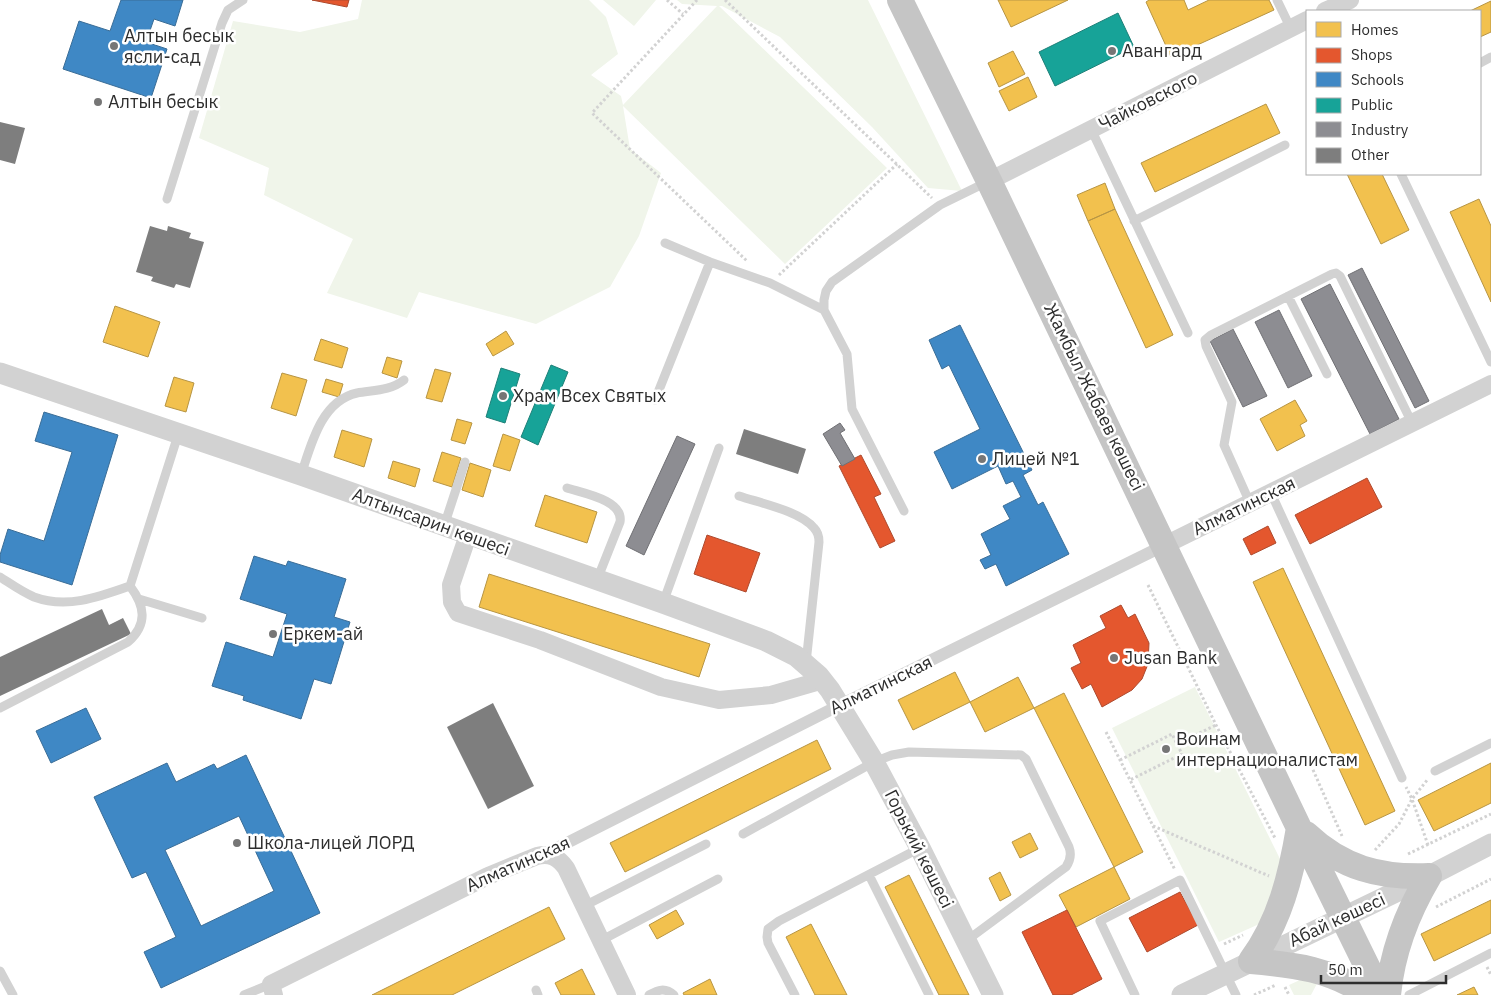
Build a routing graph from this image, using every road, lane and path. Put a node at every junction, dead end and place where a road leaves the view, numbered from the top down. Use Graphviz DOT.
graph roads {
  1 [pos="243,0"];
  2 [pos="667,0"];
  3 [pos="697,0"];
  4 [pos="725,0"];
  5 [pos="900,0"];
  6 [pos="1277,0"];
  7 [pos="1350,0"];
  8 [pos="1327,10"];
  9 [pos="683,14"];
  10 [pos="1306,20"];
  11 [pos="1291,28"];
  12 [pos="1091,129"];
  13 [pos="1285,144"];
  14 [pos="897,164"];
  15 [pos="1401,175"];
  16 [pos="989,181"];
  17 [pos="167,199"];
  18 [pos="940,205"];
  19 [pos="1134,221"];
  20 [pos="665,243"];
  21 [pos="710,262"];
  22 [pos="770,283"];
  23 [pos="1288,296"];
  24 [pos="824,310"];
  25 [pos="1188,333"];
  26 [pos="1491,362"];
  27 [pos="0,373"];
  28 [pos="1327,374"];
  29 [pos="404,380"];
  30 [pos="1491,384"];
  31 [pos="654,400"];
  32 [pos="1412,423"];
  33 [pos="178,435"];
  34 [pos="719,448"];
  35 [pos="465,462"];
  36 [pos="301,475"];
  37 [pos="567,488"];
  38 [pos="1271,492"];
  39 [pos="739,496"];
  40 [pos="1250,503"];
  41 [pos="904,511"];
  42 [pos="444,526"];
  43 [pos="468,535"];
  44 [pos="1165,545"];
  45 [pos="0,577"];
  46 [pos="596,580"];
  47 [pos="1148,584"];
  48 [pos="130,586"];
  49 [pos="139,599"];
  50 [pos="662,603"];
  51 [pos="202,618"];
  52 [pos="806,663"];
  53 [pos="823,680"];
  54 [pos="840,705"];
  55 [pos="0,708"];
  56 [pos="1216,725"];
  57 [pos="1106,732"];
  58 [pos="1491,743"];
  59 [pos="1177,744"];
  60 [pos="1307,756"];
  61 [pos="1120,760"];
  62 [pos="874,762"];
  63 [pos="1435,770"];
  64 [pos="1402,778"];
  65 [pos="1130,780"];
  66 [pos="1412,799"];
  67 [pos="1153,826"];
  68 [pos="1300,828"];
  69 [pos="743,834"];
  70 [pos="1345,842"];
  71 [pos="706,844"];
  72 [pos="1491,844"];
  73 [pos="1428,845"];
  74 [pos="920,848"];
  75 [pos="545,854"];
  76 [pos="1371,872"];
  77 [pos="869,875"];
  78 [pos="1429,876"];
  79 [pos="1290,878"];
  80 [pos="718,879"];
  81 [pos="1180,880"];
  82 [pos="584,906"];
  83 [pos="1344,917"];
  84 [pos="600,941"];
  85 [pos="966,941"];
  86 [pos="1491,953"];
  87 [pos="1251,961"];
  88 [pos="0,971"];
  89 [pos="1226,973"];
  90 [pos="1283,982"];
  91 [pos="272,990"];
  92 [pos="13,995"];
  93 [pos="244,995"];
  94 [pos="627,995"];
  95 [pos="649,995"];
  96 [pos="674,995"];
  97 [pos="795,995"];
  98 [pos="929,995"];
  99 [pos="992,995"];
  100 [pos="1135,995"];
  101 [pos="1182,995"];
  102 [pos="1236,995"];
  103 [pos="1289,995"];
  104 [pos="1368,995"];
  105 [pos="1381,995"];
  106 [pos="1388,995"];
  107 [pos="1410,995"];
  1 -- 17 [label="lane"];
  2 -- 9 [label="path"];
  3 -- 9 [label="path"];
  4 -- 14 [label="path"];
  5 -- 16 [label="main road, Жамбыл Жабаев көшесі"];
  6 -- 11 [label="lane"];
  7 -- 8 [label="street"];
  9 -- 22 [label="path"];
  10 -- 11 [label="street, Чайковского"];
  11 -- 12 [label="street, Чайковского"];
  12 -- 16 [label="street, Чайковского"];
  12 -- 19 [label="lane"];
  13 -- 19 [label="lane"];
  14 -- 18 [label="path"];
  14 -- 22 [label="path"];
  15 -- 26 [label="lane"];
  16 -- 18 [label="lane"];
  16 -- 44 [label="main road, Жамбыл Жабаев көшесі"];
  18 -- 24 [label="lane"];
  19 -- 25 [label="lane"];
  20 -- 21 [label="lane"];
  21 -- 22 [label="lane"];
  21 -- 31 [label="lane"];
  22 -- 24 [label="lane"];
  23 -- 28 [label="lane"];
  23 -- 32 [label="lane"];
  23 -- 40 [label="lane"];
  24 -- 41 [label="lane"];
  27 -- 33 [label="street, Алтынсарин көшесі"];
  29 -- 36 [label="lane"];
  30 -- 32 [label="street, Алматинская"];
  32 -- 38 [label="street, Алматинская"];
  33 -- 36 [label="street, Алтынсарин көшесі"];
  33 -- 48 [label="lane"];
  34 -- 50 [label="lane"];
  35 -- 42 [label="lane"];
  36 -- 42 [label="street, Алтынсарин көшесі"];
  37 -- 46 [label="lane"];
  38 -- 40 [label="street, Алматинская"];
  38 -- 64 [label="lane"];
  39 -- 52 [label="lane"];
  40 -- 44 [label="street, Алматинская"];
  42 -- 43 [label="street, Алтынсарин көшесі"];
  43 -- 46 [label="street, Алтынсарин көшесі"];
  43 -- 53 [label="street"];
  44 -- 54 [label="street, Алматинская"];
  44 -- 68 [label="main road, Жамбыл Жабаев көшесі"];
  45 -- 48 [label="lane"];
  46 -- 50 [label="street, Алтынсарин көшесі"];
  47 -- 56 [label="path"];
  48 -- 49 [label="lane"];
  49 -- 51 [label="lane"];
  49 -- 55 [label="lane"];
  50 -- 52 [label="street, Алтынсарин көшесі"];
  52 -- 53 [label="street, Алтынсарин көшесі"];
  53 -- 54 [label="street, Алтынсарин көшесі"];
  54 -- 62 [label="street, Горький көшесі"];
  54 -- 75 [label="street, Алматинская"];
  56 -- 59 [label="path"];
  56 -- 79 [label="path"];
  57 -- 61 [label="path"];
  58 -- 63 [label="lane"];
  59 -- 61 [label="path"];
  59 -- 65 [label="path"];
  60 -- 70 [label="path"];
  61 -- 65 [label="path"];
  62 -- 69 [label="lane"];
  62 -- 74 [label="street, Горький көшесі"];
  62 -- 85 [label="lane"];
  63 -- 66 [label="path"];
  64 -- 66 [label="path"];
  65 -- 67 [label="path"];
  66 -- 73 [label="path"];
  66 -- 76 [label="path"];
  67 -- 79 [label="path"];
  67 -- 81 [label="path"];
  68 -- 76 [label="main road"];
  68 -- 79 [label="main road"];
  68 -- 83 [label="main road, Жамбыл Жабаев көшесі"];
  71 -- 82 [label="lane"];
  72 -- 78 [label="street, Абай көшесі"];
  74 -- 77 [label="lane"];
  74 -- 85 [label="street, Горький көшесі"];
  75 -- 82 [label="street"];
  75 -- 91 [label="street, Алматинская"];
  76 -- 78 [label="main road"];
  77 -- 97 [label="lane"];
  77 -- 98 [label="lane"];
  78 -- 83 [label="street, Абай көшесі"];
  78 -- 106 [label="main road"];
  79 -- 87 [label="main road"];
  80 -- 84 [label="lane"];
  81 -- 89 [label="lane"];
  81 -- 100 [label="lane"];
  82 -- 84 [label="street"];
  83 -- 87 [label="street, Абай көшесі"];
  83 -- 105 [label="main road, Жамбыл Жабаев көшесі"];
  84 -- 94 [label="street"];
  85 -- 99 [label="street, Горький көшесі"];
  86 -- 107 [label="lane"];
  87 -- 89 [label="street, Абай көшесі"];
  87 -- 104 [label="main road"];
  88 -- 92 [label="lane"];
  89 -- 101 [label="street, Абай көшесі"];
  89 -- 102 [label="lane"];
  90 -- 103 [label="path"];
  91 -- 93 [label="lane"];
  95 -- 96 [label="lane"];
}
